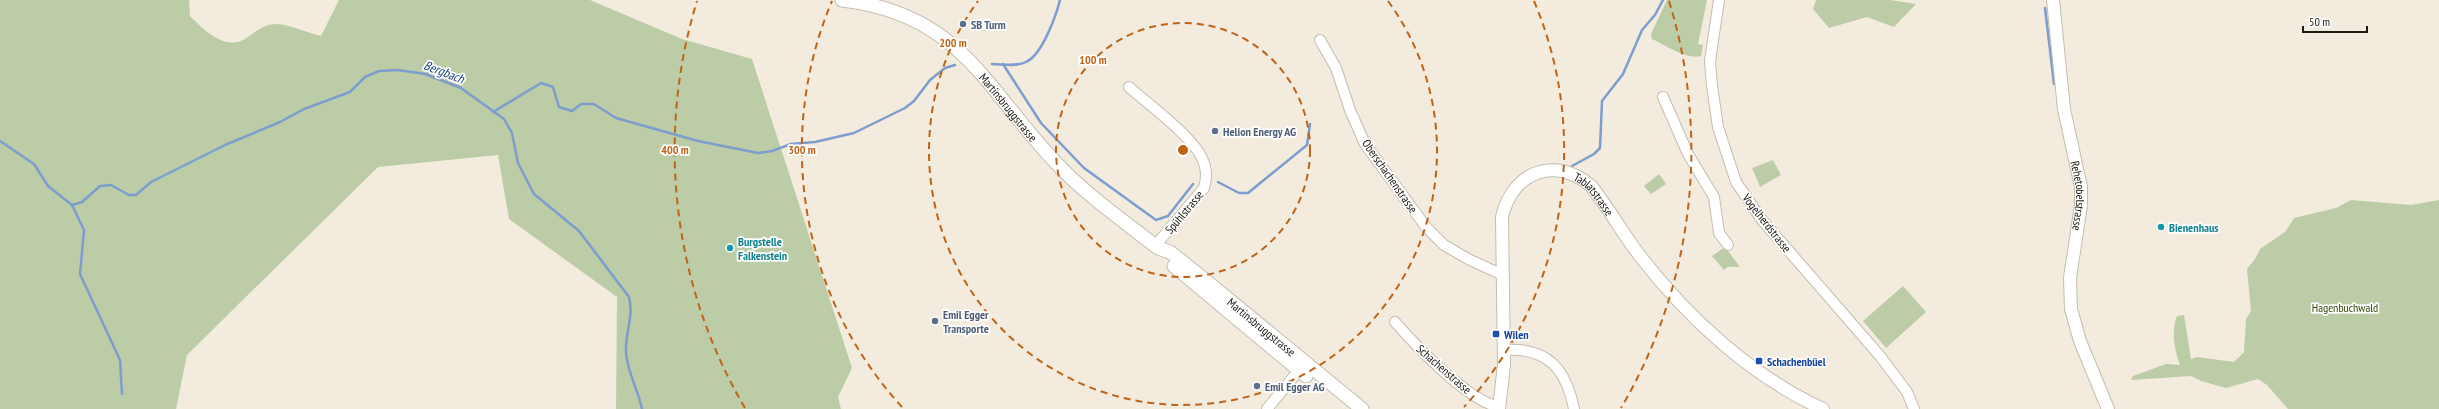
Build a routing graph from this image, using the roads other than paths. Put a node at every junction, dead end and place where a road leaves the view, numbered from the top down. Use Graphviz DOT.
graph roads {
  1 [pos="842,0"];
  2 [pos="1719,0"];
  3 [pos="2053,0"];
  4 [pos="1320,40"];
  5 [pos="1129,88"];
  6 [pos="1663,97"];
  7 [pos="1728,245"];
  8 [pos="1157,247"];
  9 [pos="1503,275"];
  10 [pos="1395,322"];
  11 [pos="1504,350"];
  12 [pos="1301,366"];
  13 [pos="1499,408"];
  14 [pos="1267,409"];
  15 [pos="1346,409"];
  16 [pos="1362,409"];
  17 [pos="1574,409"];
  18 [pos="1823,409"];
  19 [pos="1914,409"];
  20 [pos="2108,409"];
  1 -- 8 [label="main road, Martinsbruggstrasse"];
  2 -- 19 [label="street, Vogelherdstrasse"];
  3 -- 20 [label="street, Rehetobelstrasse"];
  4 -- 9 [label="street, Oberschachenstrasse"];
  5 -- 8 [label="street, Spühlstrasse"];
  6 -- 7 [label="street"];
  8 -- 12 [label="main road, Martinsbruggstrasse"];
  9 -- 11 [label="street, Tablatstrasse"];
  9 -- 18 [label="street, Tablatstrasse"];
  10 -- 13 [label="street, Schachenstrasse"];
  11 -- 13 [label="street, Tablatstrasse"];
  11 -- 17 [label="street"];
  12 -- 14 [label="street"];
  12 -- 15 [label="main road, Martinsbruggstrasse"];
  12 -- 16 [label="main road, Martinsbruggstrasse"];
}
